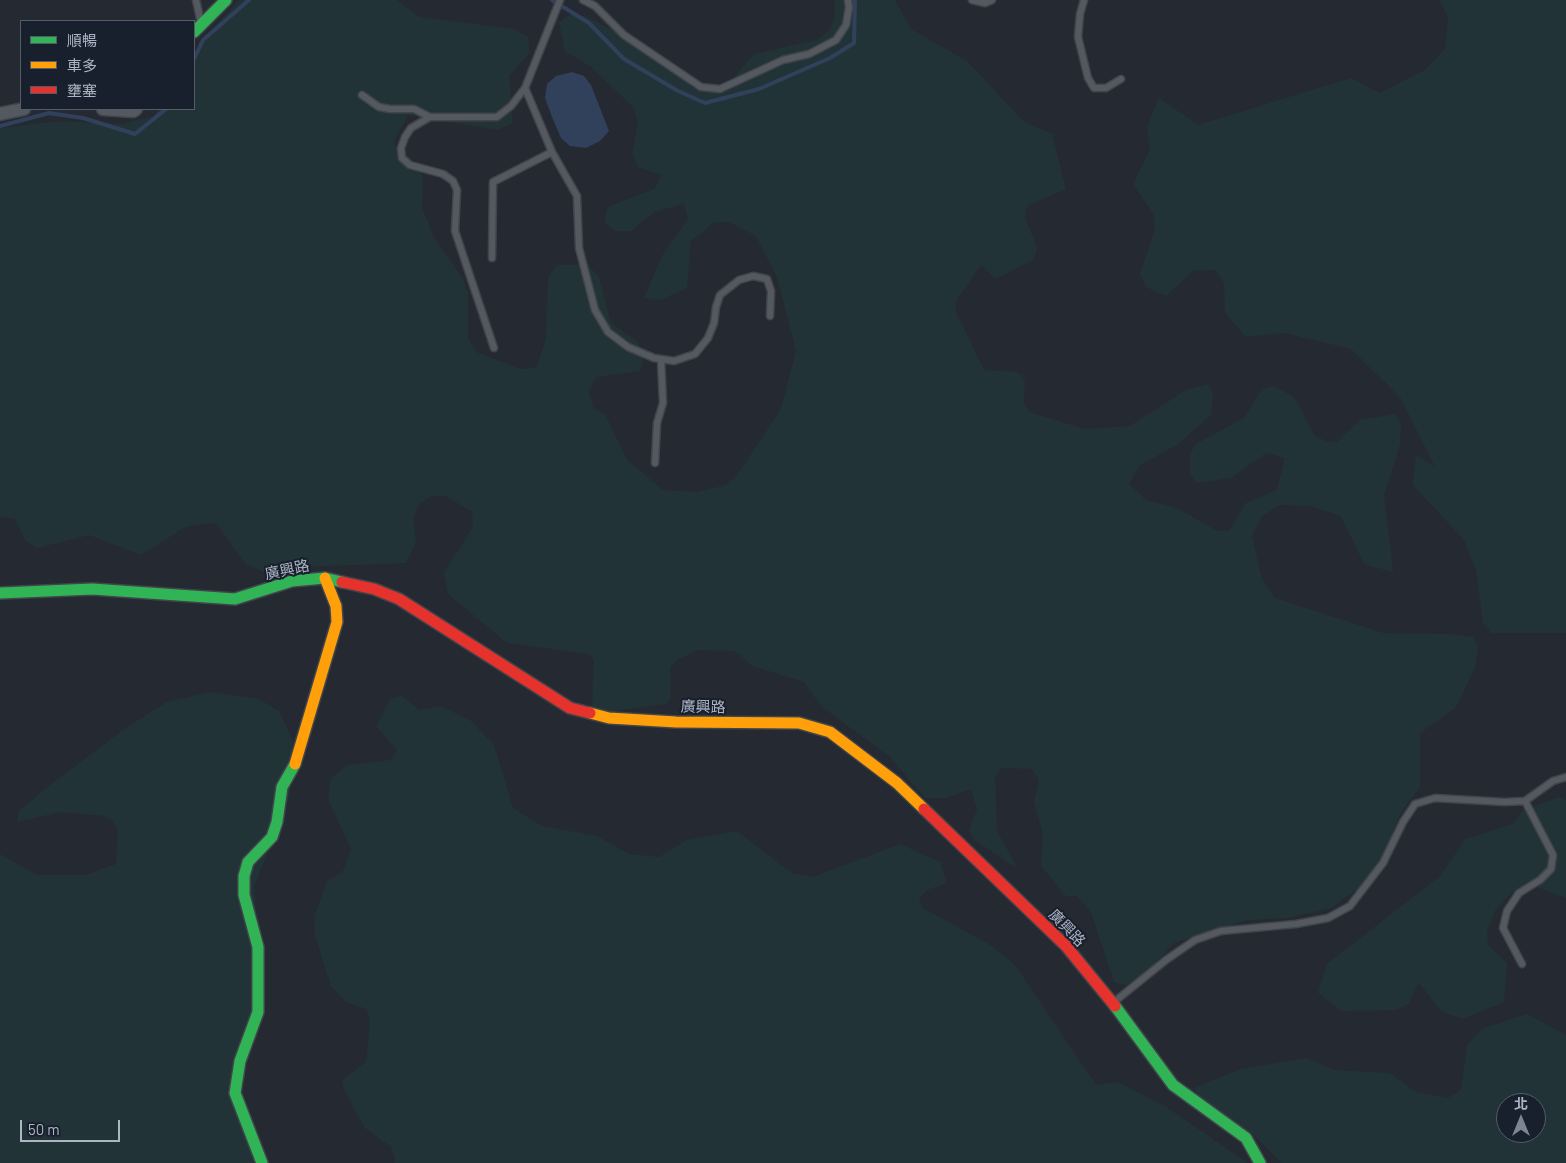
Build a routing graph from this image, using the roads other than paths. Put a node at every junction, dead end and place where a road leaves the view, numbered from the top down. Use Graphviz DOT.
graph roads {
  1 [pos="196,0"];
  2 [pos="226,0"];
  3 [pos="560,0"];
  4 [pos="583,0"];
  5 [pos="848,0"];
  6 [pos="972,0"];
  7 [pos="992,0"];
  8 [pos="1084,0"];
  9 [pos="197,28"];
  10 [pos="1122,79"];
  11 [pos="525,88"];
  12 [pos="362,94"];
  13 [pos="20,110"];
  14 [pos="118,110"];
  15 [pos="134,110"];
  16 [pos="0,114"];
  17 [pos="430,117"];
  18 [pos="552,152"];
  19 [pos="492,258"];
  20 [pos="770,316"];
  21 [pos="494,348"];
  22 [pos="661,359"];
  23 [pos="655,463"];
  24 [pos="325,578"];
  25 [pos="0,593"];
  26 [pos="1566,777"];
  27 [pos="1525,801"];
  28 [pos="1522,964"];
  29 [pos="1113,1003"];
  30 [pos="262,1163"];
  31 [pos="1260,1163"];
  1 -- 9 [label="lane"];
  2 -- 9 [label="street"];
  3 -- 11 [label="lane"];
  4 -- 5 [label="lane"];
  6 -- 7 [label="lane"];
  8 -- 10 [label="lane"];
  11 -- 17 [label="lane"];
  11 -- 18 [label="lane"];
  12 -- 17 [label="lane"];
  13 -- 16 [label="street"];
  14 -- 15 [label="street"];
  17 -- 21 [label="lane"];
  18 -- 19 [label="lane"];
  18 -- 22 [label="lane"];
  20 -- 22 [label="lane"];
  22 -- 23 [label="lane"];
  24 -- 25 [label="street, 廣興路"];
  24 -- 29 [label="street, 廣興路"];
  24 -- 30 [label="street"];
  26 -- 27 [label="lane"];
  27 -- 28 [label="lane"];
  27 -- 29 [label="lane"];
  29 -- 31 [label="street, 廣興路"];
}
